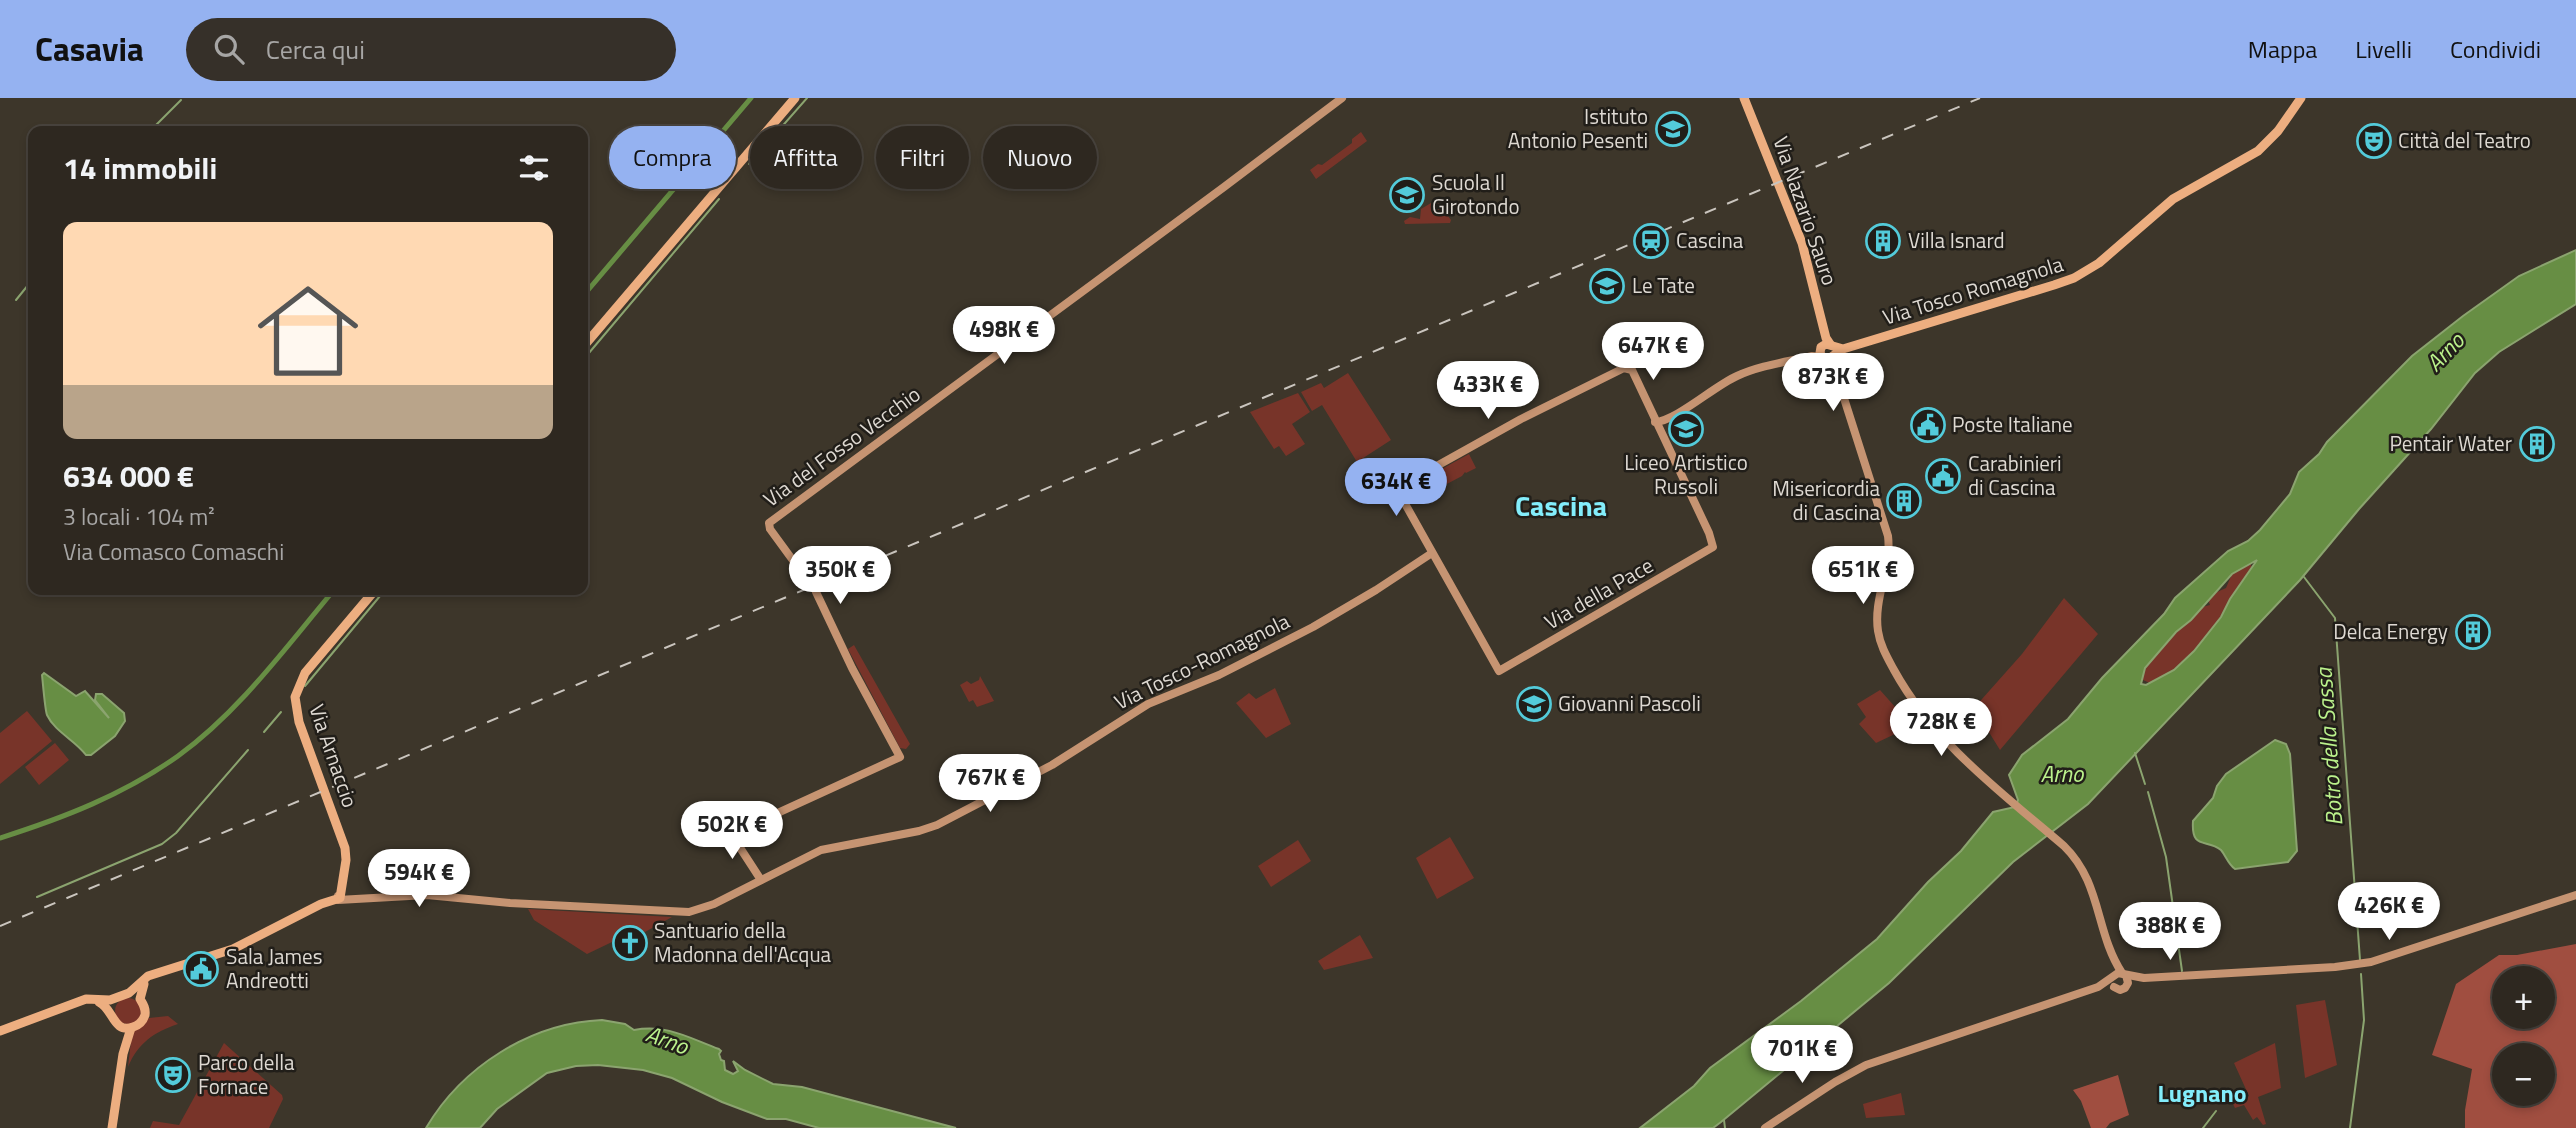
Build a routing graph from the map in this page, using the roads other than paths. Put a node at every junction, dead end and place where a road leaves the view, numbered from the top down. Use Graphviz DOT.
graph roads {
  1 [pos="795,98"];
  2 [pos="1342,98"];
  3 [pos="1744,98"];
  4 [pos="2301,98"];
  5 [pos="588,341"];
  6 [pos="1828,352"];
  7 [pos="1668,419"];
  8 [pos="1655,422"];
  9 [pos="1662,436"];
  10 [pos="1432,553"];
  11 [pos="808,581"];
  12 [pos="816,592"];
  13 [pos="371,595"];
  14 [pos="761,880"];
  15 [pos="342,881"];
  16 [pos="2576,895"];
  17 [pos="355,897"];
  18 [pos="338,900"];
  19 [pos="321,904"];
  20 [pos="154,974"];
  21 [pos="2120,975"];
  22 [pos="2144,978"];
  23 [pos="2127,985"];
  24 [pos="2098,987"];
  25 [pos="2113,987"];
  26 [pos="129,993"];
  27 [pos="116,998"];
  28 [pos="140,999"];
  29 [pos="79,1002"];
  30 [pos="111,1012"];
  31 [pos="116,1023"];
  32 [pos="131,1028"];
  33 [pos="0,1031"];
  34 [pos="123,1054"];
  35 [pos="112,1128"];
  36 [pos="1765,1128"];
  1 -- 5 [label="main road"];
  2 -- 11 [label="main road, Via del Fosso Vecchio"];
  3 -- 6 [label="main road, Via Nazario Sauro"];
  4 -- 6 [label="main road, Via Tosco Romagnola"];
  6 -- 7 [label="main road, Via Tosco Romagnola"];
  6 -- 21 [label="main road, Via Nazario Sauro"];
  7 -- 8 [label="main road"];
  7 -- 9 [label="main road"];
  8 -- 9 [label="main road"];
  8 -- 10 [label="main road"];
  9 -- 10 [label="main road, Via della Pace"];
  10 -- 14 [label="main road, Via Tosco-Romagnola"];
  12 -- 14 [label="main road"];
  13 -- 15 [label="main road, Via Arnaccio"];
  14 -- 17 [label="main road, Via Tosco-Romagnola"];
  15 -- 17 [label="main road"];
  15 -- 18 [label="main road, Via Arnaccio"];
  15 -- 19 [label="main road"];
  16 -- 22 [label="main road"];
  17 -- 18 [label="main road, Via Tosco-Romagnola"];
  18 -- 19 [label="main road, Via Tosco-Romagnola"];
  19 -- 20 [label="main road, Via Tosco-Romagnola"];
  20 -- 26 [label="main road, Via Tosco-Romagnola"];
  20 -- 28 [label="main road"];
  21 -- 22 [label="main road"];
  21 -- 23 [label="main road"];
  21 -- 24 [label="main road"];
  21 -- 25 [label="main road"];
  22 -- 23 [label="main road"];
  23 -- 25 [label="main road"];
  24 -- 25 [label="main road"];
  24 -- 36 [label="main road"];
  26 -- 27 [label="main road"];
  26 -- 28 [label="main road"];
  27 -- 29 [label="main road"];
  27 -- 30 [label="main road"];
  28 -- 32 [label="main road"];
  29 -- 30 [label="main road"];
  29 -- 33 [label="main road"];
  30 -- 31 [label="main road"];
  31 -- 32 [label="main road"];
  31 -- 34 [label="main road"];
  32 -- 34 [label="main road"];
  34 -- 35 [label="main road"];
}
